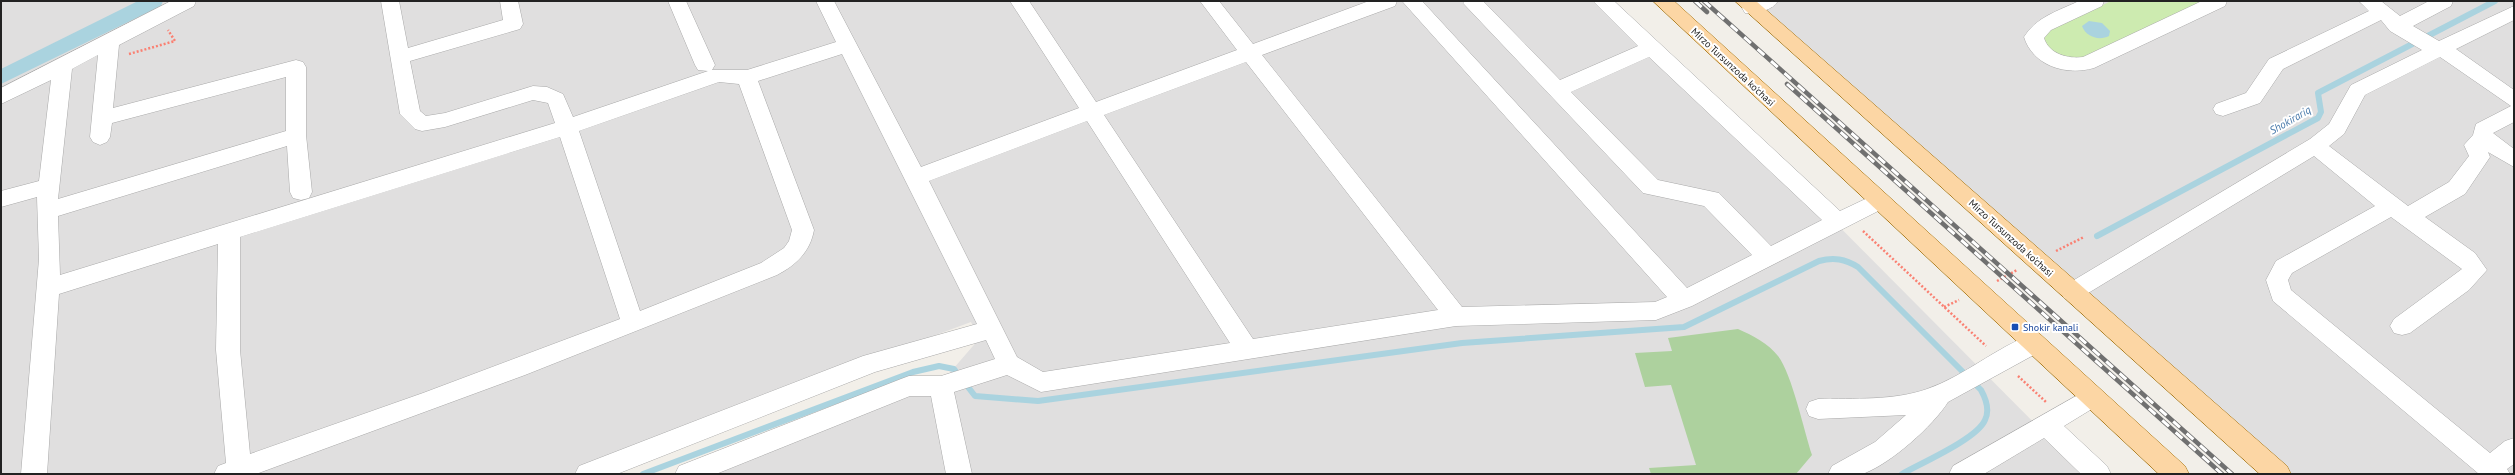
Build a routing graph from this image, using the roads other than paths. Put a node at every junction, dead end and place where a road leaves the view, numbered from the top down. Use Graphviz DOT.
graph roads {
  1 [pos="187,1"];
  2 [pos="390,1"];
  3 [pos="509,1"];
  4 [pos="677,1"];
  5 [pos="825,1"];
  6 [pos="1019,1"];
  7 [pos="1209,1"];
  8 [pos="1388,1"];
  9 [pos="1410,1"];
  10 [pos="1474,1"];
  11 [pos="1602,1"];
  12 [pos="1662,1"];
  13 [pos="2095,1"];
  14 [pos="2218,1"];
  15 [pos="2444,1"];
  16 [pos="1755,3"];
  17 [pos="2376,6"];
  18 [pos="2514,12"];
  19 [pos="2404,31"];
  20 [pos="848,45"];
  21 [pos="1651,48"];
  22 [pos="2436,48"];
  23 [pos="108,51"];
  24 [pos="1249,53"];
  25 [pos="400,57"];
  26 [pos="705,65"];
  27 [pos="62,66"];
  28 [pos="747,77"];
  29 [pos="1558,89"];
  30 [pos="1,97"];
  31 [pos="2514,100"];
  32 [pos="2223,109"];
  33 [pos="1093,111"];
  34 [pos="2514,112"];
  35 [pos="567,127"];
  36 [pos="296,135"];
  37 [pos="2483,138"];
  38 [pos="2314,145"];
  39 [pos="2514,159"];
  40 [pos="916,177"];
  41 [pos="49,186"];
  42 [pos="301,192"];
  43 [pos="1,199"];
  44 [pos="1878,201"];
  45 [pos="47,211"];
  46 [pos="2400,211"];
  47 [pos="1843,219"];
  48 [pos="229,232"];
  49 [pos="1769,258"];
  50 [pos="48,288"];
  51 [pos="2072,292"];
  52 [pos="1684,300"];
  53 [pos="1456,317"];
  54 [pos="633,324"];
  55 [pos="2402,326"];
  56 [pos="992,329"];
  57 [pos="2033,344"];
  58 [pos="1247,349"];
  59 [pos="1009,364"];
  60 [pos="945,385"];
  61 [pos="1941,394"];
  62 [pos="2092,397"];
  63 [pos="1818,409"];
  64 [pos="2053,420"];
  65 [pos="2514,449"];
  66 [pos="2493,471"];
  67 [pos="233,472"];
  68 [pos="1973,472"];
  69 [pos="34,474"];
  70 [pos="588,474"];
  71 [pos="688,474"];
  72 [pos="959,474"];
  73 [pos="1841,474"];
  74 [pos="2098,474"];
  75 [pos="2176,474"];
  76 [pos="2278,474"];
  1 -- 23 [label="street"];
  2 -- 25 [label="street"];
  3 -- 25 [label="street"];
  4 -- 26 [label="street"];
  5 -- 20 [label="street"];
  6 -- 33 [label="street"];
  7 -- 24 [label="street"];
  8 -- 24 [label="street"];
  9 -- 52 [label="street"];
  10 -- 29 [label="street"];
  11 -- 21 [label="street"];
  12 -- 44 [label="main road, Mirzo Tursunzoda ko'chasi"];
  13 -- 14 [label="street"];
  15 -- 19 [label="street"];
  16 -- 51 [label="main road, Mirzo Tursunzoda ko'chasi"];
  17 -- 19 [label="street"];
  17 -- 32 [label="street"];
  18 -- 22 [label="street"];
  19 -- 22 [label="street"];
  20 -- 28 [label="street"];
  20 -- 40 [label="street"];
  21 -- 29 [label="street"];
  21 -- 47 [label="street"];
  22 -- 31 [label="street"];
  22 -- 38 [label="street"];
  23 -- 27 [label="street"];
  23 -- 36 [label="street"];
  24 -- 33 [label="street"];
  24 -- 53 [label="street"];
  25 -- 35 [label="street"];
  27 -- 30 [label="street"];
  27 -- 41 [label="street"];
  28 -- 35 [label="street"];
  28 -- 54 [label="street"];
  29 -- 49 [label="street"];
  33 -- 40 [label="street"];
  33 -- 58 [label="street"];
  34 -- 37 [label="street"];
  35 -- 48 [label="street"];
  35 -- 54 [label="street"];
  36 -- 42 [label="street"];
  36 -- 45 [label="street"];
  37 -- 39 [label="street"];
  37 -- 46 [label="street"];
  38 -- 46 [label="street"];
  38 -- 51 [label="street"];
  40 -- 56 [label="street"];
  41 -- 43 [label="street"];
  41 -- 45 [label="street"];
  44 -- 47 [label="street"];
  44 -- 57 [label="main road, Mirzo Tursunzoda ko'chasi"];
  45 -- 50 [label="street"];
  46 -- 55 [label="street"];
  46 -- 66 [label="street"];
  47 -- 49 [label="street"];
  48 -- 50 [label="street"];
  48 -- 67 [label="street"];
  49 -- 52 [label="street"];
  50 -- 69 [label="street"];
  51 -- 76 [label="main road, Mirzo Tursunzoda ko'chasi"];
  52 -- 53 [label="street"];
  53 -- 58 [label="street"];
  54 -- 67 [label="street"];
  56 -- 59 [label="street"];
  56 -- 70 [label="street"];
  57 -- 61 [label="street"];
  57 -- 62 [label="main road, Mirzo Tursunzoda ko'chasi"];
  58 -- 59 [label="street"];
  59 -- 60 [label="street"];
  60 -- 71 [label="street"];
  60 -- 72 [label="street"];
  61 -- 63 [label="street"];
  61 -- 73 [label="street"];
  62 -- 64 [label="street"];
  62 -- 75 [label="main road, Mirzo Tursunzoda ko'chasi"];
  64 -- 68 [label="street"];
  64 -- 74 [label="street"];
  65 -- 66 [label="street"];
}
